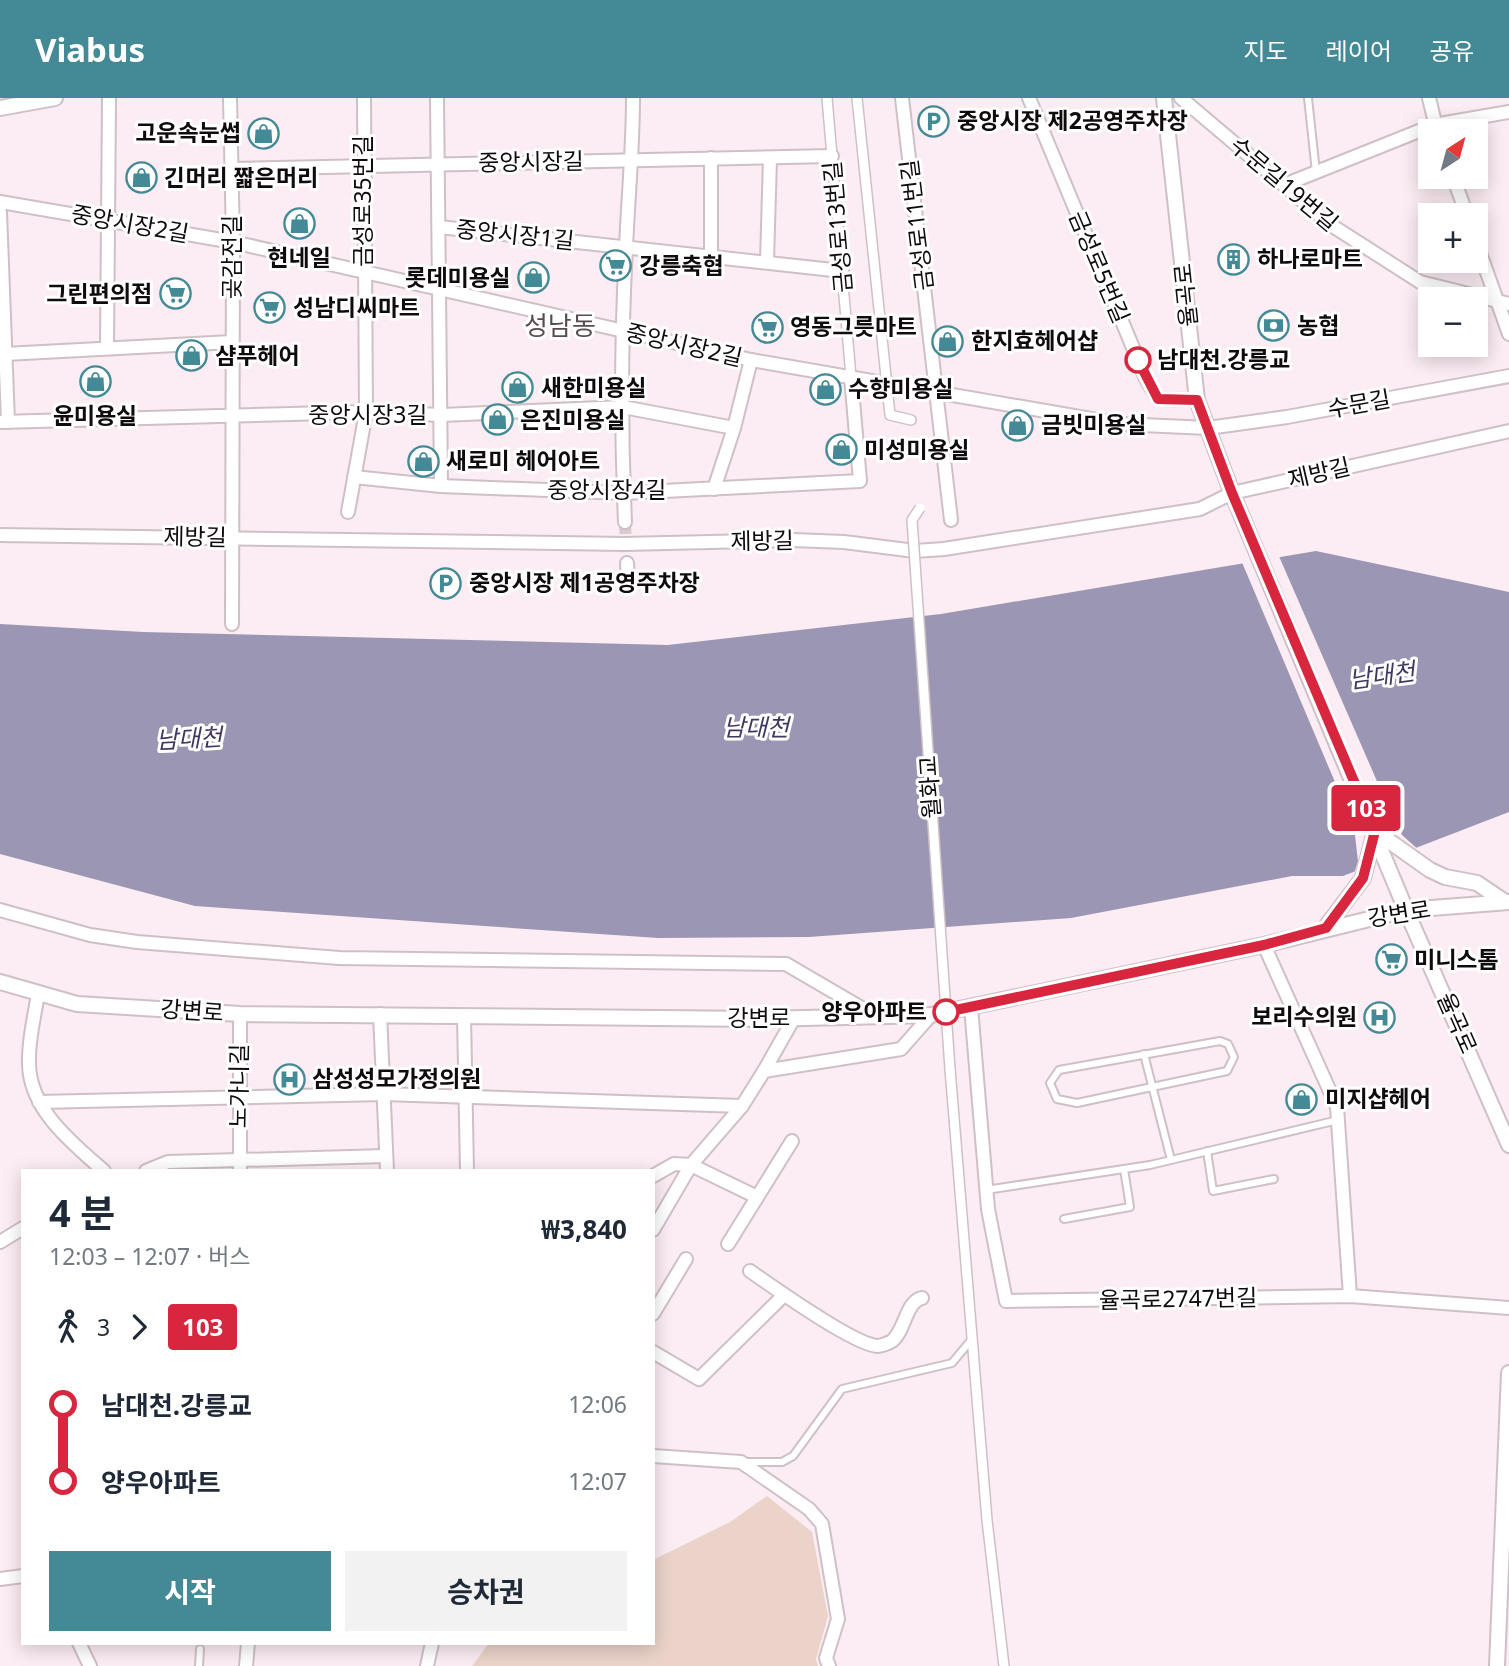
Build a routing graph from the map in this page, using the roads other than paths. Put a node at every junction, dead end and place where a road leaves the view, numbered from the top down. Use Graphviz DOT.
graph roads {
  1 [pos="55,98"];
  2 [pos="109,98"];
  3 [pos="230,98"];
  4 [pos="364,98"];
  5 [pos="437,98"];
  6 [pos="633,98"];
  7 [pos="827,98"];
  8 [pos="857,98"];
  9 [pos="902,98"];
  10 [pos="1029,98"];
  11 [pos="1164,98"];
  12 [pos="1181,98"];
  13 [pos="1308,98"];
  14 [pos="1429,98"];
  15 [pos="0,108"];
  16 [pos="1509,112"];
  17 [pos="1434,119"];
  18 [pos="1477,119"];
  19 [pos="1418,135"];
  20 [pos="832,156"];
  21 [pos="711,158"];
  22 [pos="770,158"];
  23 [pos="634,160"];
  24 [pos="437,163"];
  25 [pos="362,166"];
  26 [pos="230,169"];
  27 [pos="1316,172"];
  28 [pos="1284,185"];
  29 [pos="0,202"];
  30 [pos="0,212"];
  31 [pos="108,221"];
  32 [pos="439,227"];
  33 [pos="233,242"];
  34 [pos="626,247"];
  35 [pos="711,256"];
  36 [pos="766,261"];
  37 [pos="1488,268"];
  38 [pos="842,271"];
  39 [pos="362,272"];
  40 [pos="439,288"];
  41 [pos="1503,302"];
  42 [pos="623,331"];
  43 [pos="1509,334"];
  44 [pos="232,342"];
  45 [pos="107,346"];
  46 [pos="5,354"];
  47 [pos="751,360"];
  48 [pos="1509,376"];
  49 [pos="851,377"];
  50 [pos="886,382"];
  51 [pos="937,390"];
  52 [pos="1197,400"];
  53 [pos="624,407"];
  54 [pos="366,412"];
  55 [pos="442,415"];
  56 [pos="231,416"];
  57 [pos="911,420"];
  58 [pos="4,422"];
  59 [pos="734,428"];
  60 [pos="1208,428"];
  61 [pos="1509,431"];
  62 [pos="354,477"];
  63 [pos="860,481"];
  64 [pos="441,486"];
  65 [pos="714,489"];
  66 [pos="1232,493"];
  67 [pos="624,494"];
  68 [pos="920,508"];
  69 [pos="348,512"];
  70 [pos="951,520"];
  71 [pos="625,522"];
  72 [pos="0,535"];
  73 [pos="230,538"];
  74 [pos="627,563"];
  75 [pos="628,579"];
  76 [pos="232,624"];
  77 [pos="1375,831"];
  78 [pos="1507,902"];
  79 [pos="1404,906"];
  80 [pos="0,910"];
  81 [pos="1326,928"];
  82 [pos="1264,945"];
  83 [pos="0,982"];
  84 [pos="38,993"];
  85 [pos="971,1007"];
  86 [pos="240,1014"];
  87 [pos="380,1014"];
  88 [pos="931,1015"];
  89 [pos="464,1016"];
  90 [pos="875,1016"];
  91 [pos="794,1018"];
  92 [pos="1144,1054"];
  93 [pos="764,1071"];
  94 [pos="1153,1087"];
  95 [pos="384,1094"];
  96 [pos="466,1097"];
  97 [pos="239,1099"];
  98 [pos="39,1102"];
  99 [pos="742,1105"];
  100 [pos="1338,1120"];
  101 [pos="792,1141"];
  102 [pos="1509,1145"];
  103 [pos="1207,1151"];
  104 [pos="386,1156"];
  105 [pos="1171,1160"];
  106 [pos="240,1165"];
  107 [pos="691,1165"];
  108 [pos="102,1169"];
  109 [pos="151,1169"];
  110 [pos="387,1169"];
  111 [pos="467,1169"];
  112 [pos="1124,1169"];
  113 [pos="655,1175"];
  114 [pos="1274,1179"];
  115 [pos="986,1190"];
  116 [pos="757,1197"];
  117 [pos="1064,1219"];
  118 [pos="655,1227"];
  119 [pos="21,1229"];
  120 [pos="0,1242"];
  121 [pos="728,1244"];
  122 [pos="686,1259"];
  123 [pos="750,1271"];
  124 [pos="784,1295"];
  125 [pos="1350,1296"];
  126 [pos="922,1298"];
  127 [pos="1509,1308"];
  128 [pos="655,1311"];
  129 [pos="973,1337"];
  130 [pos="655,1353"];
  131 [pos="1509,1373"];
  132 [pos="655,1456"];
  133 [pos="741,1462"];
  134 [pos="1506,1530"];
  135 [pos="21,1576"];
  136 [pos="0,1579"];
  137 [pos="80,1645"];
  138 [pos="248,1645"];
  139 [pos="432,1645"];
  140 [pos="200,1649"];
  141 [pos="90,1666"];
  142 [pos="199,1666"];
  143 [pos="246,1666"];
  144 [pos="427,1666"];
  145 [pos="829,1666"];
  146 [pos="1004,1666"];
  147 [pos="1497,1666"];
  1 -- 15 [label="street"];
  2 -- 31 [label="street"];
  3 -- 26 [label="street, 곶감전길"];
  4 -- 25 [label="street, 금성로35번길"];
  5 -- 24 [label="street"];
  6 -- 23 [label="street"];
  7 -- 20 [label="street, 금성로13번길"];
  8 -- 50 [label="street"];
  9 -- 51 [label="street, 금성로11번길"];
  10 -- 52 [label="street, 금성로5번길"];
  11 -- 52 [label="street, 율곡로"];
  12 -- 28 [label="street, 수문길19번길"];
  13 -- 27 [label="lane"];
  14 -- 17 [label="street"];
  16 -- 18 [label="street"];
  19 -- 27 [label="street"];
  20 -- 22 [label="street, 중앙시장길"];
  20 -- 38 [label="street, 금성로13번길"];
  21 -- 22 [label="street, 중앙시장길"];
  21 -- 23 [label="street, 중앙시장길"];
  21 -- 35 [label="street"];
  22 -- 36 [label="street"];
  23 -- 24 [label="street, 중앙시장길"];
  23 -- 34 [label="street"];
  24 -- 25 [label="street, 중앙시장길"];
  24 -- 32 [label="street"];
  25 -- 26 [label="street, 중앙시장길"];
  25 -- 39 [label="street, 금성로35번길"];
  26 -- 33 [label="street, 곶감전길"];
  27 -- 28 [label="street"];
  28 -- 41 [label="street, 수문길19번길"];
  29 -- 31 [label="street, 중앙시장2길"];
  30 -- 46 [label="street"];
  31 -- 33 [label="street, 중앙시장2길"];
  31 -- 45 [label="street"];
  32 -- 34 [label="street, 중앙시장1길"];
  32 -- 40 [label="street"];
  33 -- 39 [label="street, 중앙시장2길"];
  33 -- 44 [label="street, 곶감전길"];
  34 -- 35 [label="street, 중앙시장1길"];
  34 -- 42 [label="street"];
  35 -- 36 [label="street, 중앙시장1길"];
  36 -- 38 [label="street, 중앙시장1길"];
  37 -- 41 [label="street"];
  38 -- 49 [label="street, 금성로13번길"];
  39 -- 40 [label="street, 중앙시장2길"];
  39 -- 54 [label="street, 금성로35번길"];
  40 -- 42 [label="street, 중앙시장2길"];
  40 -- 55 [label="street"];
  41 -- 43 [label="street"];
  42 -- 47 [label="street, 중앙시장2길"];
  42 -- 53 [label="street"];
  44 -- 45 [label="street"];
  44 -- 56 [label="street, 곶감전길"];
  45 -- 46 [label="street"];
  46 -- 58 [label="street"];
  47 -- 49 [label="street, 중앙시장2길"];
  47 -- 59 [label="street"];
  48 -- 60 [label="street, 수문길"];
  49 -- 50 [label="street, 중앙시장2길"];
  49 -- 63 [label="street, 금성로13번길"];
  50 -- 51 [label="street, 중앙시장2길"];
  50 -- 57 [label="street"];
  51 -- 60 [label="street, 중앙시장2길"];
  51 -- 70 [label="street, 금성로11번길"];
  52 -- 60 [label="street, 율곡로"];
  53 -- 55 [label="street, 중앙시장3길"];
  53 -- 59 [label="street, 중앙시장3길"];
  53 -- 67 [label="street"];
  54 -- 55 [label="street, 중앙시장3길"];
  54 -- 56 [label="street, 중앙시장3길"];
  54 -- 62 [label="street, 금성로35번길"];
  55 -- 64 [label="street"];
  56 -- 58 [label="street, 중앙시장3길"];
  56 -- 73 [label="street, 곶감전길"];
  59 -- 65 [label="street"];
  60 -- 66 [label="street, 율곡로"];
  61 -- 66 [label="street, 제방길"];
  62 -- 64 [label="street, 중앙시장4길"];
  62 -- 69 [label="street, 금성로35번길"];
  63 -- 65 [label="street, 중앙시장4길"];
  64 -- 67 [label="street, 중앙시장4길"];
  65 -- 67 [label="street, 중앙시장4길"];
  66 -- 73 [label="street, 제방길"];
  66 -- 77 [label="street, 율곡로"];
  67 -- 71 [label="street"];
  68 -- 129 [label="street, 월화교, bridge"];
  72 -- 73 [label="street, 제방길"];
  73 -- 76 [label="street, 곶감전길"];
  74 -- 75 [label="street"];
  77 -- 78 [label="street"];
  77 -- 79 [label="street, 율곡로"];
  77 -- 81 [label="street"];
  78 -- 79 [label="street, 강변로"];
  79 -- 81 [label="street, 강변로"];
  79 -- 102 [label="street, 율곡로"];
  80 -- 90 [label="street"];
  81 -- 82 [label="street, 강변로"];
  82 -- 85 [label="street, 강변로"];
  82 -- 100 [label="street"];
  83 -- 84 [label="street, 강변로"];
  84 -- 86 [label="street, 강변로"];
  84 -- 98 [label="street"];
  85 -- 88 [label="street, 강변로"];
  85 -- 115 [label="street"];
  86 -- 87 [label="street, 강변로"];
  86 -- 97 [label="street, 노가니길"];
  87 -- 89 [label="street, 강변로"];
  87 -- 95 [label="street"];
  88 -- 90 [label="street, 강변로"];
  88 -- 93 [label="street"];
  89 -- 91 [label="street, 강변로"];
  89 -- 96 [label="street"];
  90 -- 91 [label="street, 강변로"];
  91 -- 93 [label="street"];
  92 -- 94 [label="lane"];
  92 -- 94 [label="lane"];
  92 -- 94 [label="lane"];
  93 -- 99 [label="street"];
  94 -- 105 [label="lane"];
  95 -- 96 [label="street"];
  95 -- 97 [label="street"];
  95 -- 104 [label="street"];
  96 -- 99 [label="street"];
  96 -- 111 [label="street"];
  97 -- 98 [label="street"];
  97 -- 106 [label="street, 노가니길"];
  98 -- 108 [label="street"];
  99 -- 107 [label="street"];
  100 -- 103 [label="lane"];
  100 -- 125 [label="street"];
  101 -- 116 [label="street"];
  103 -- 105 [label="lane"];
  103 -- 114 [label="lane"];
  104 -- 106 [label="street"];
  104 -- 110 [label="street"];
  105 -- 112 [label="lane"];
  106 -- 109 [label="street, 노가니길"];
  107 -- 113 [label="street"];
  107 -- 116 [label="street"];
  107 -- 118 [label="street"];
  112 -- 115 [label="lane"];
  112 -- 117 [label="lane"];
  115 -- 125 [label="street, 율곡로2747번길"];
  116 -- 121 [label="street"];
  119 -- 120 [label="street"];
  122 -- 128 [label="street"];
  123 -- 124 [label="street"];
  124 -- 126 [label="street"];
  124 -- 130 [label="street"];
  125 -- 127 [label="street, 율곡로2747번길"];
  129 -- 133 [label="lane"];
  129 -- 146 [label="street, 월화교"];
  131 -- 134 [label="street"];
  132 -- 133 [label="street"];
  133 -- 145 [label="street"];
  134 -- 147 [label="street"];
  135 -- 136 [label="street"];
  137 -- 141 [label="street"];
  138 -- 143 [label="street"];
  139 -- 144 [label="street"];
  140 -- 142 [label="lane"];
}
